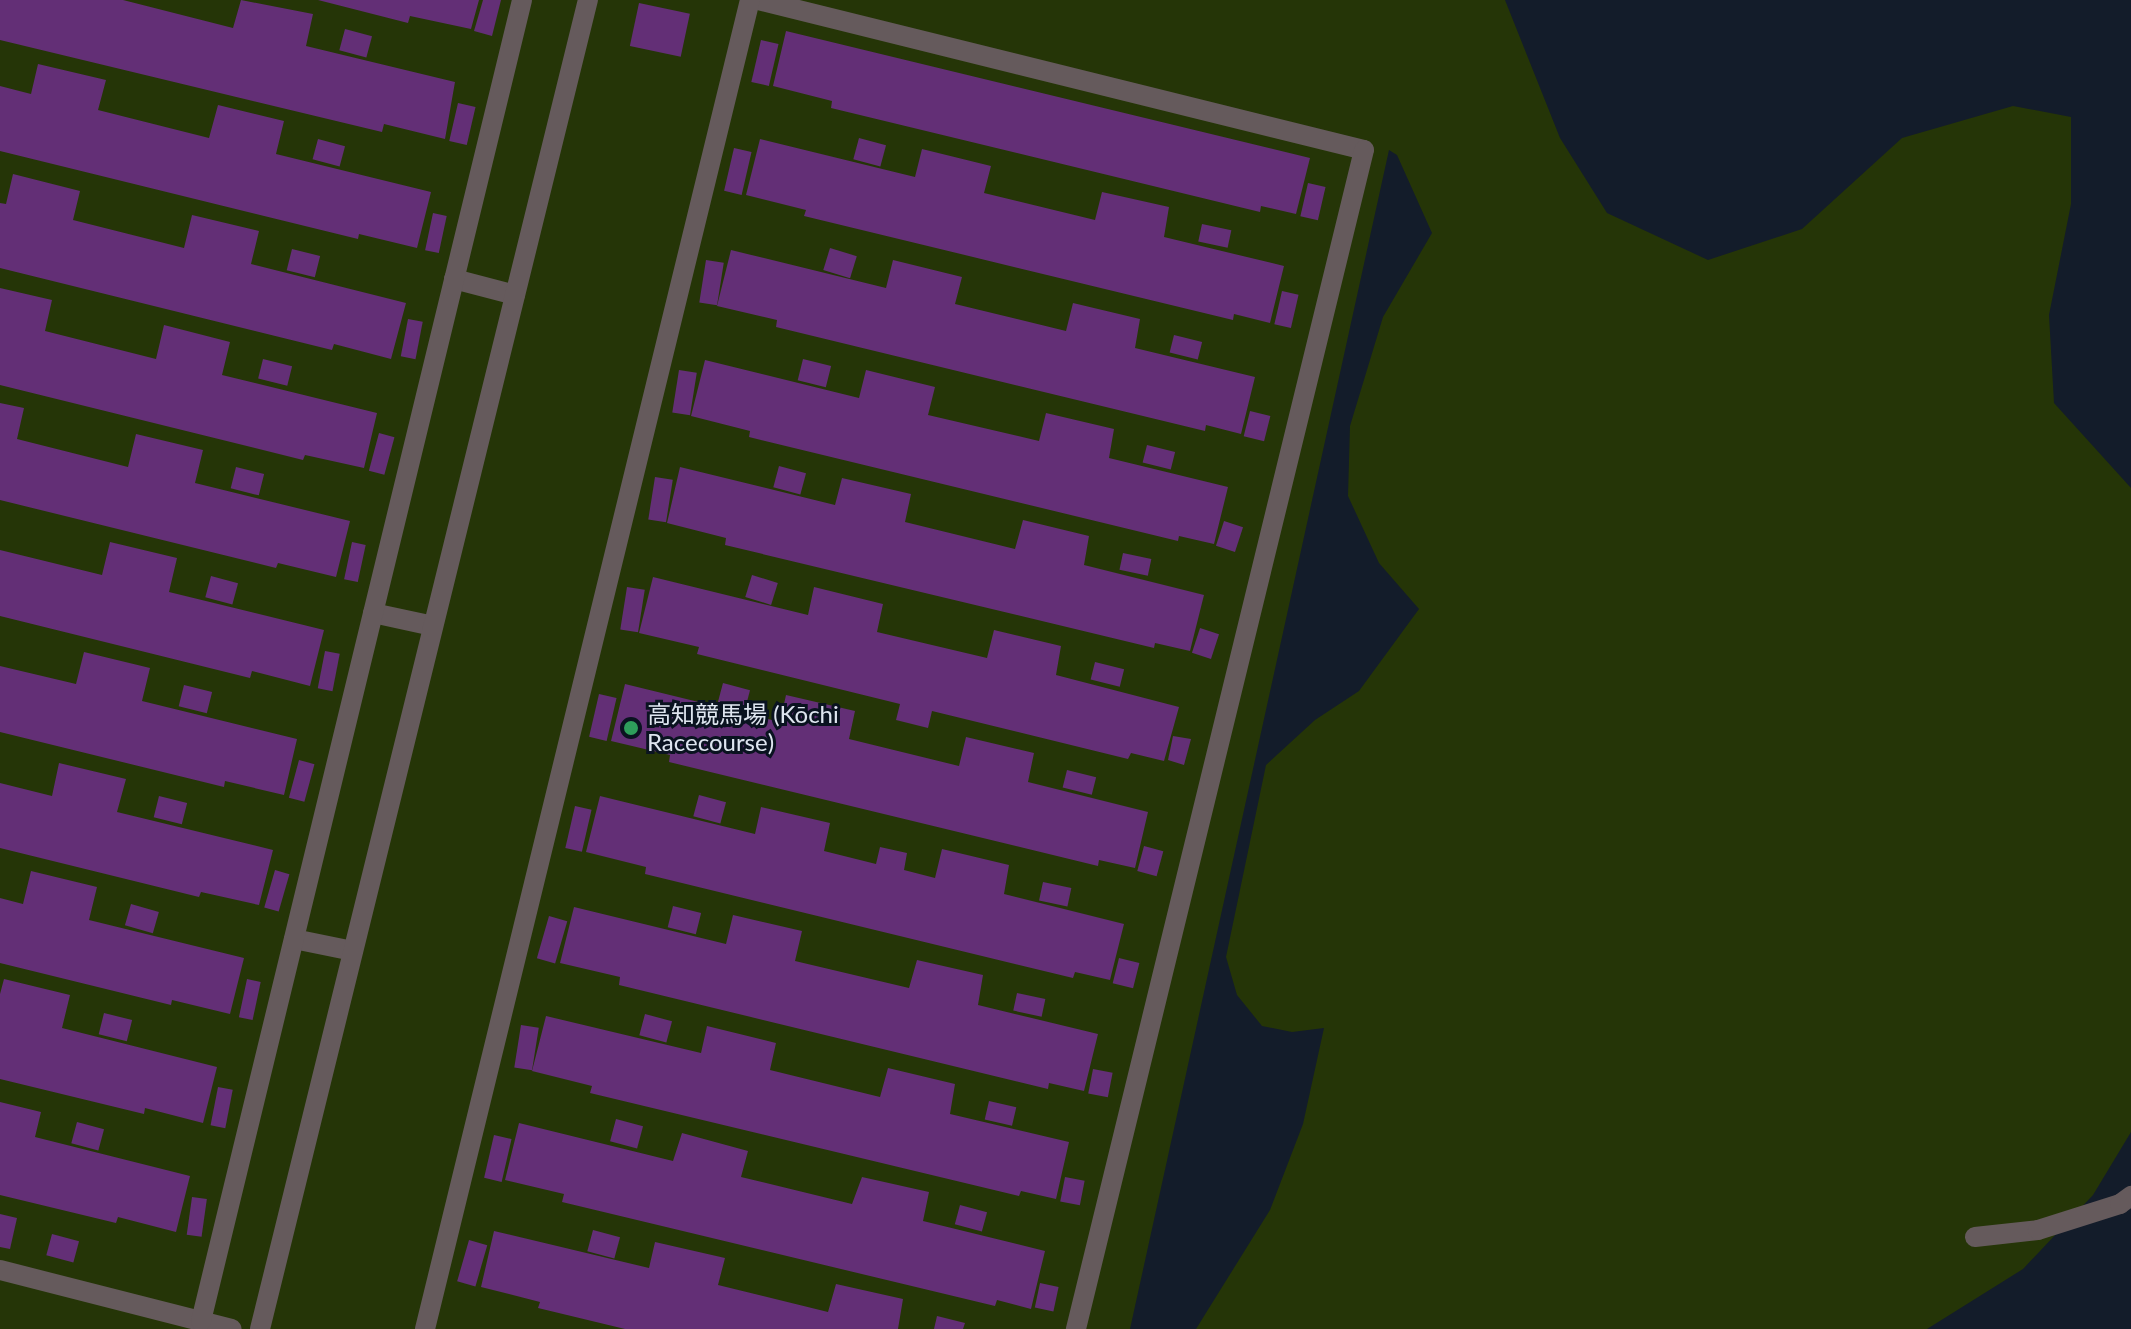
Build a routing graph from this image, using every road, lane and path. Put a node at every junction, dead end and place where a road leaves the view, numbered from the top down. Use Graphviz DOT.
graph roads {
  1 [pos="522,0"];
  2 [pos="588,0"];
  3 [pos="750,0"];
  4 [pos="758,0"];
  5 [pos="454,279"];
  6 [pos="515,295"];
  7 [pos="373,613"];
  8 [pos="433,626"];
  9 [pos="294,939"];
  10 [pos="353,951"];
  11 [pos="2131,1196"];
  12 [pos="1975,1237"];
  13 [pos="0,1270"];
  14 [pos="201,1321"];
  15 [pos="232,1329"];
  16 [pos="260,1329"];
  17 [pos="425,1329"];
  18 [pos="1076,1329"];
  1 -- 5 [label="street"];
  2 -- 6 [label="street"];
  3 -- 17 [label="street"];
  4 -- 18 [label="street"];
  5 -- 6 [label="street"];
  5 -- 7 [label="street"];
  6 -- 8 [label="street"];
  7 -- 8 [label="street"];
  7 -- 9 [label="street"];
  8 -- 10 [label="street"];
  9 -- 10 [label="street"];
  9 -- 14 [label="street"];
  10 -- 16 [label="street"];
  11 -- 12 [label="street"];
  13 -- 14 [label="street"];
  14 -- 15 [label="street"];
}
